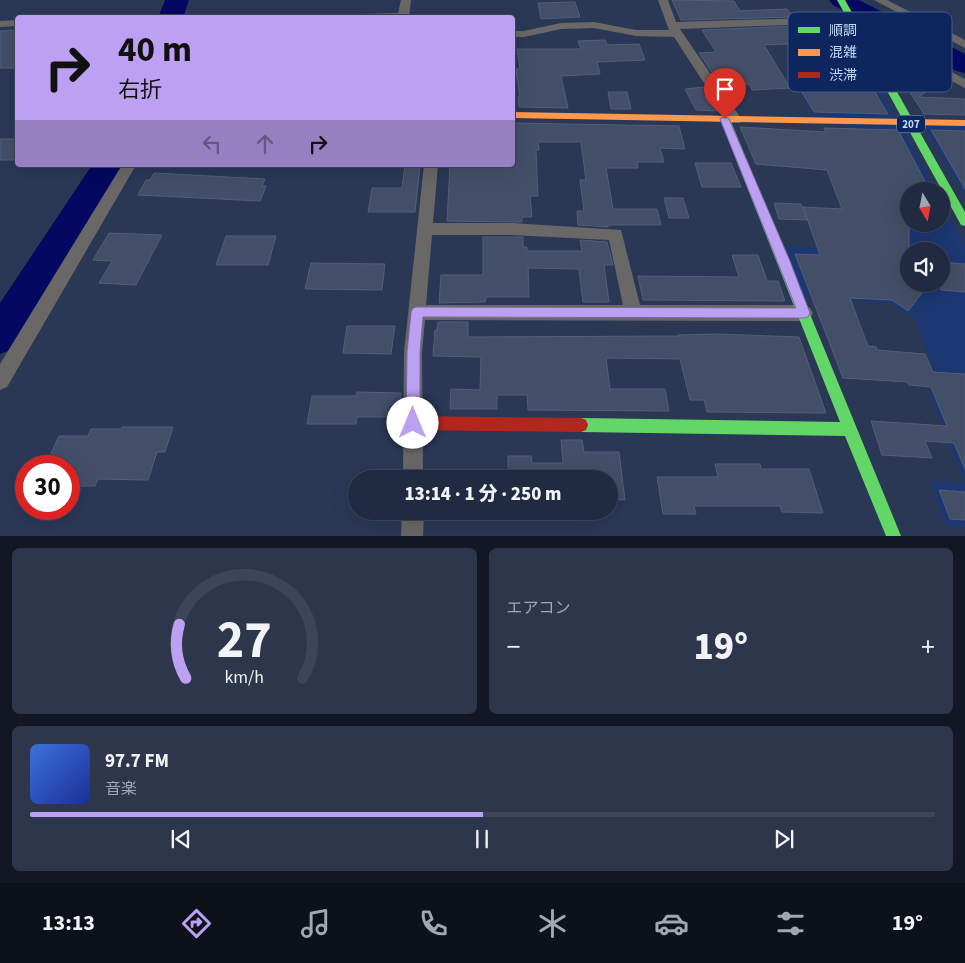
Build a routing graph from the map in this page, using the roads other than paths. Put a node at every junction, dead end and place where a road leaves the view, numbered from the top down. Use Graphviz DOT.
graph roads {
  1 [pos="406,0"];
  2 [pos="663,0"];
  3 [pos="841,0"];
  4 [pos="878,0"];
  5 [pos="848,12"];
  6 [pos="901,12"];
  7 [pos="403,15"];
  8 [pos="15,23"];
  9 [pos="788,23"];
  10 [pos="0,24"];
  11 [pos="675,30"];
  12 [pos="515,34"];
  13 [pos="952,38"];
  14 [pos="965,45"];
  15 [pos="952,77"];
  16 [pos="965,84"];
  17 [pos="893,92"];
  18 [pos="515,115"];
  19 [pos="730,119"];
  20 [pos="909,121"];
  21 [pos="965,123"];
  22 [pos="128,167"];
  23 [pos="431,167"];
  24 [pos="965,222"];
  25 [pos="425,229"];
  26 [pos="417,312"];
  27 [pos="633,313"];
  28 [pos="804,313"];
  29 [pos="0,381"];
  30 [pos="413,423"];
  31 [pos="848,429"];
  32 [pos="413,470"];
  33 [pos="413,520"];
  34 [pos="412,536"];
  35 [pos="894,536"];
  1 -- 7 [label="street"];
  2 -- 11 [label="street"];
  3 -- 5 [label="main road, 207"];
  4 -- 6 [label="street"];
  8 -- 10 [label="street"];
  9 -- 11 [label="street"];
  11 -- 12 [label="street"];
  11 -- 19 [label="street"];
  13 -- 14 [label="street"];
  15 -- 16 [label="street"];
  17 -- 20 [label="main road, 207"];
  18 -- 19 [label="main road"];
  19 -- 20 [label="main road"];
  19 -- 28 [label="main road"];
  20 -- 21 [label="main road"];
  20 -- 24 [label="main road, 207"];
  22 -- 29 [label="street"];
  23 -- 25 [label="street"];
  25 -- 26 [label="street"];
  25 -- 27 [label="street"];
  26 -- 27 [label="street"];
  26 -- 30 [label="street"];
  27 -- 28 [label="street"];
  28 -- 31 [label="main road"];
  30 -- 31 [label="main road"];
  30 -- 32 [label="street"];
  31 -- 35 [label="main road"];
  33 -- 34 [label="street"];
}
